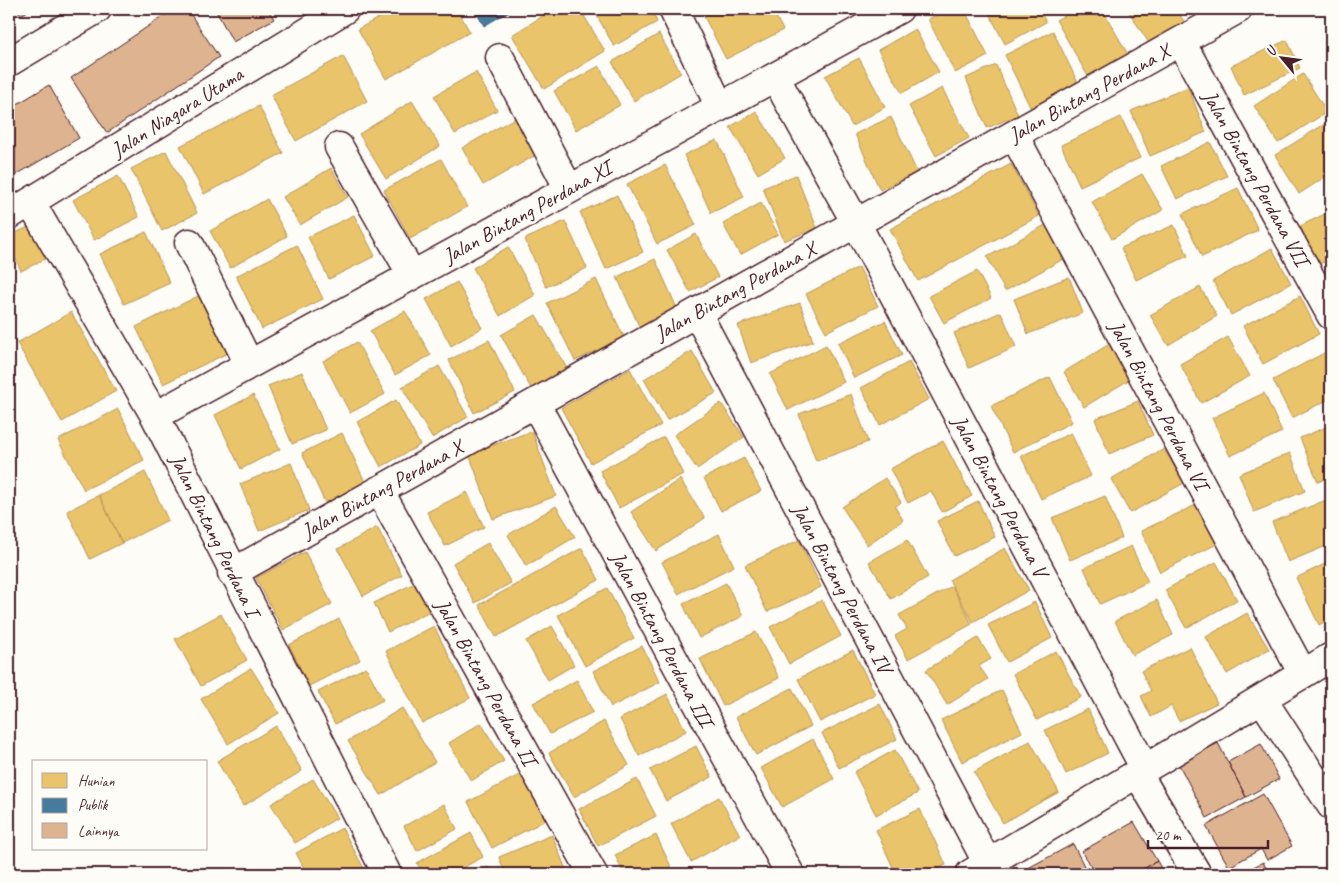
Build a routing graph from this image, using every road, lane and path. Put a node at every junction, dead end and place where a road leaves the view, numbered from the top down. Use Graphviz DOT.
graph roads {
  1 [pos="97,9"];
  2 [pos="346,9"];
  3 [pos="673,9"];
  4 [pos="1238,9"];
  5 [pos="893,10"];
  6 [pos="307,18"];
  7 [pos="1181,42"];
  8 [pos="500,58"];
  9 [pos="9,62"];
  10 [pos="775,77"];
  11 [pos="720,107"];
  12 [pos="1014,135"];
  13 [pos="340,147"];
  14 [pos="569,189"];
  15 [pos="20,209"];
  16 [pos="856,223"];
  17 [pos="189,243"];
  18 [pos="412,275"];
  19 [pos="697,313"];
  20 [pos="1331,315"];
  21 [pos="249,364"];
  22 [pos="536,403"];
  23 [pos="155,416"];
  24 [pos="379,490"];
  25 [pos="232,573"];
  26 [pos="1331,657"];
  27 [pos="1303,674"];
  28 [pos="1262,699"];
  29 [pos="1141,772"];
  30 [pos="1331,805"];
  31 [pos="980,870"];
  32 [pos="386,874"];
  33 [pos="593,874"];
  34 [pos="790,874"];
  35 [pos="1196,874"];
  1 -- 9 [label="street"];
  2 -- 6 [label="street, Jalan Niagara Utama"];
  3 -- 11 [label="street"];
  4 -- 7 [label="street, Jalan Bintang Perdana X"];
  5 -- 10 [label="street, Jalan Bintang Perdana XI"];
  6 -- 15 [label="street, Jalan Niagara Utama"];
  7 -- 12 [label="street, Jalan Bintang Perdana X"];
  7 -- 20 [label="street, Jalan Bintang Perdana VII"];
  8 -- 14 [label="street"];
  10 -- 11 [label="street, Jalan Bintang Perdana XI"];
  10 -- 16 [label="street, Jalan Bintang Perdana V"];
  11 -- 14 [label="street, Jalan Bintang Perdana XI"];
  12 -- 16 [label="street, Jalan Bintang Perdana X"];
  12 -- 27 [label="street, Jalan Bintang Perdana VI"];
  13 -- 18 [label="street"];
  14 -- 18 [label="street, Jalan Bintang Perdana XI"];
  15 -- 23 [label="street, Jalan Bintang Perdana I"];
  16 -- 19 [label="street, Jalan Bintang Perdana X"];
  16 -- 29 [label="street, Jalan Bintang Perdana V"];
  17 -- 21 [label="street"];
  18 -- 21 [label="street, Jalan Bintang Perdana XI"];
  19 -- 22 [label="street, Jalan Bintang Perdana X"];
  19 -- 31 [label="street, Jalan Bintang Perdana IV"];
  21 -- 23 [label="street, Jalan Bintang Perdana XI"];
  22 -- 24 [label="street, Jalan Bintang Perdana X"];
  22 -- 34 [label="street, Jalan Bintang Perdana III"];
  23 -- 25 [label="street, Jalan Bintang Perdana I"];
  24 -- 25 [label="street, Jalan Bintang Perdana X"];
  24 -- 33 [label="street, Jalan Bintang Perdana II"];
  25 -- 32 [label="street, Jalan Bintang Perdana I"];
  26 -- 27 [label="street"];
  27 -- 28 [label="street"];
  28 -- 29 [label="street"];
  28 -- 30 [label="street"];
  29 -- 31 [label="street"];
  29 -- 35 [label="street, Jalan Bintang Perdana V"];
}
